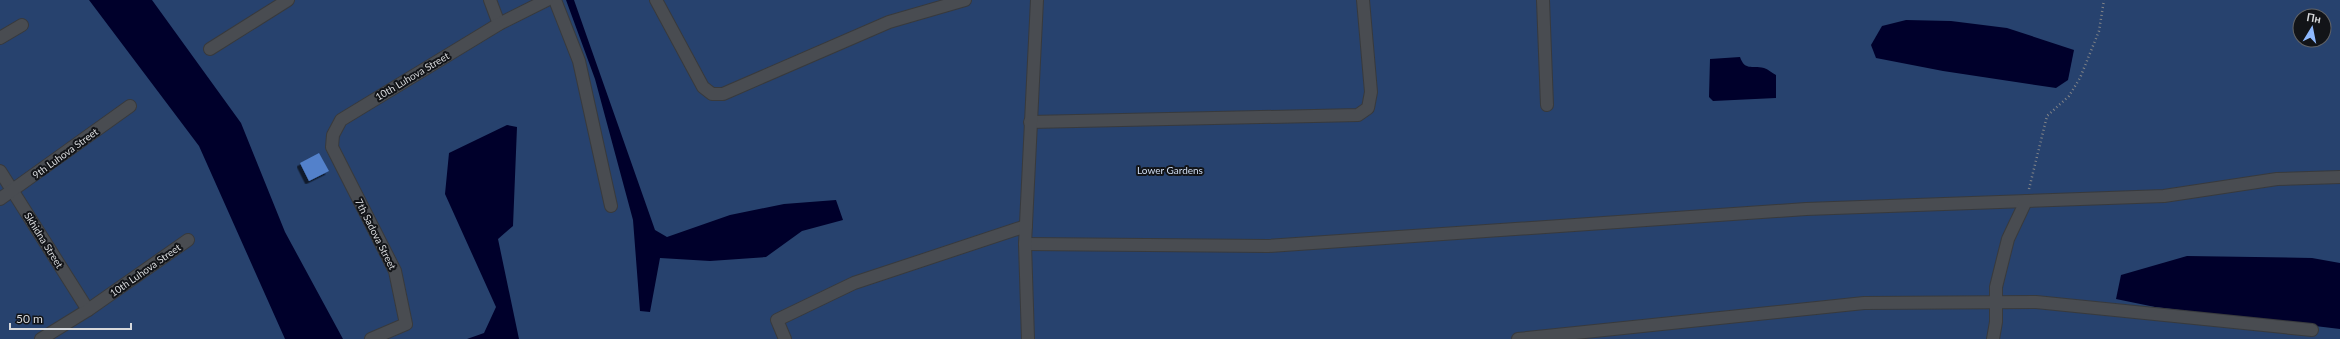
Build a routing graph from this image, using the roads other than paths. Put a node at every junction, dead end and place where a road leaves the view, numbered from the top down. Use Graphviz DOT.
graph roads {
  1 [pos="288,0"];
  2 [pos="490,0"];
  3 [pos="547,0"];
  4 [pos="555,0"];
  5 [pos="656,0"];
  6 [pos="965,0"];
  7 [pos="1037,0"];
  8 [pos="1363,0"];
  9 [pos="1543,0"];
  10 [pos="499,24"];
  11 [pos="22,25"];
  12 [pos="0,38"];
  13 [pos="210,49"];
  14 [pos="130,106"];
  15 [pos="1547,106"];
  16 [pos="1030,122"];
  17 [pos="332,136"];
  18 [pos="0,171"];
  19 [pos="2340,177"];
  20 [pos="12,190"];
  21 [pos="0,199"];
  22 [pos="2026,201"];
  23 [pos="611,206"];
  24 [pos="1026,226"];
  25 [pos="188,240"];
  26 [pos="1025,244"];
  27 [pos="1997,302"];
  28 [pos="88,310"];
  29 [pos="2312,330"];
  30 [pos="41,339"];
  31 [pos="371,339"];
  32 [pos="785,339"];
  33 [pos="1028,339"];
  34 [pos="1518,339"];
  35 [pos="1993,339"];
  1 -- 13 [label="street"];
  2 -- 10 [label="street"];
  3 -- 10 [label="street, 10th Luhova Street"];
  4 -- 23 [label="street"];
  5 -- 6 [label="street"];
  7 -- 16 [label="street"];
  8 -- 16 [label="street"];
  9 -- 15 [label="street"];
  10 -- 17 [label="street, 10th Luhova Street"];
  11 -- 12 [label="street"];
  14 -- 20 [label="street, 9th Luhova Street"];
  16 -- 24 [label="street"];
  17 -- 31 [label="street, 7th Sadova Street"];
  18 -- 20 [label="street, Skhidna Street"];
  19 -- 22 [label="street"];
  20 -- 21 [label="street, 9th Luhova Street"];
  20 -- 28 [label="street, Skhidna Street"];
  22 -- 26 [label="street"];
  22 -- 27 [label="street"];
  24 -- 26 [label="street"];
  24 -- 32 [label="street"];
  25 -- 28 [label="street, 10th Luhova Street"];
  26 -- 33 [label="street"];
  27 -- 29 [label="street"];
  27 -- 34 [label="street"];
  27 -- 35 [label="street"];
  28 -- 30 [label="street, 10th Luhova Street"];
}
